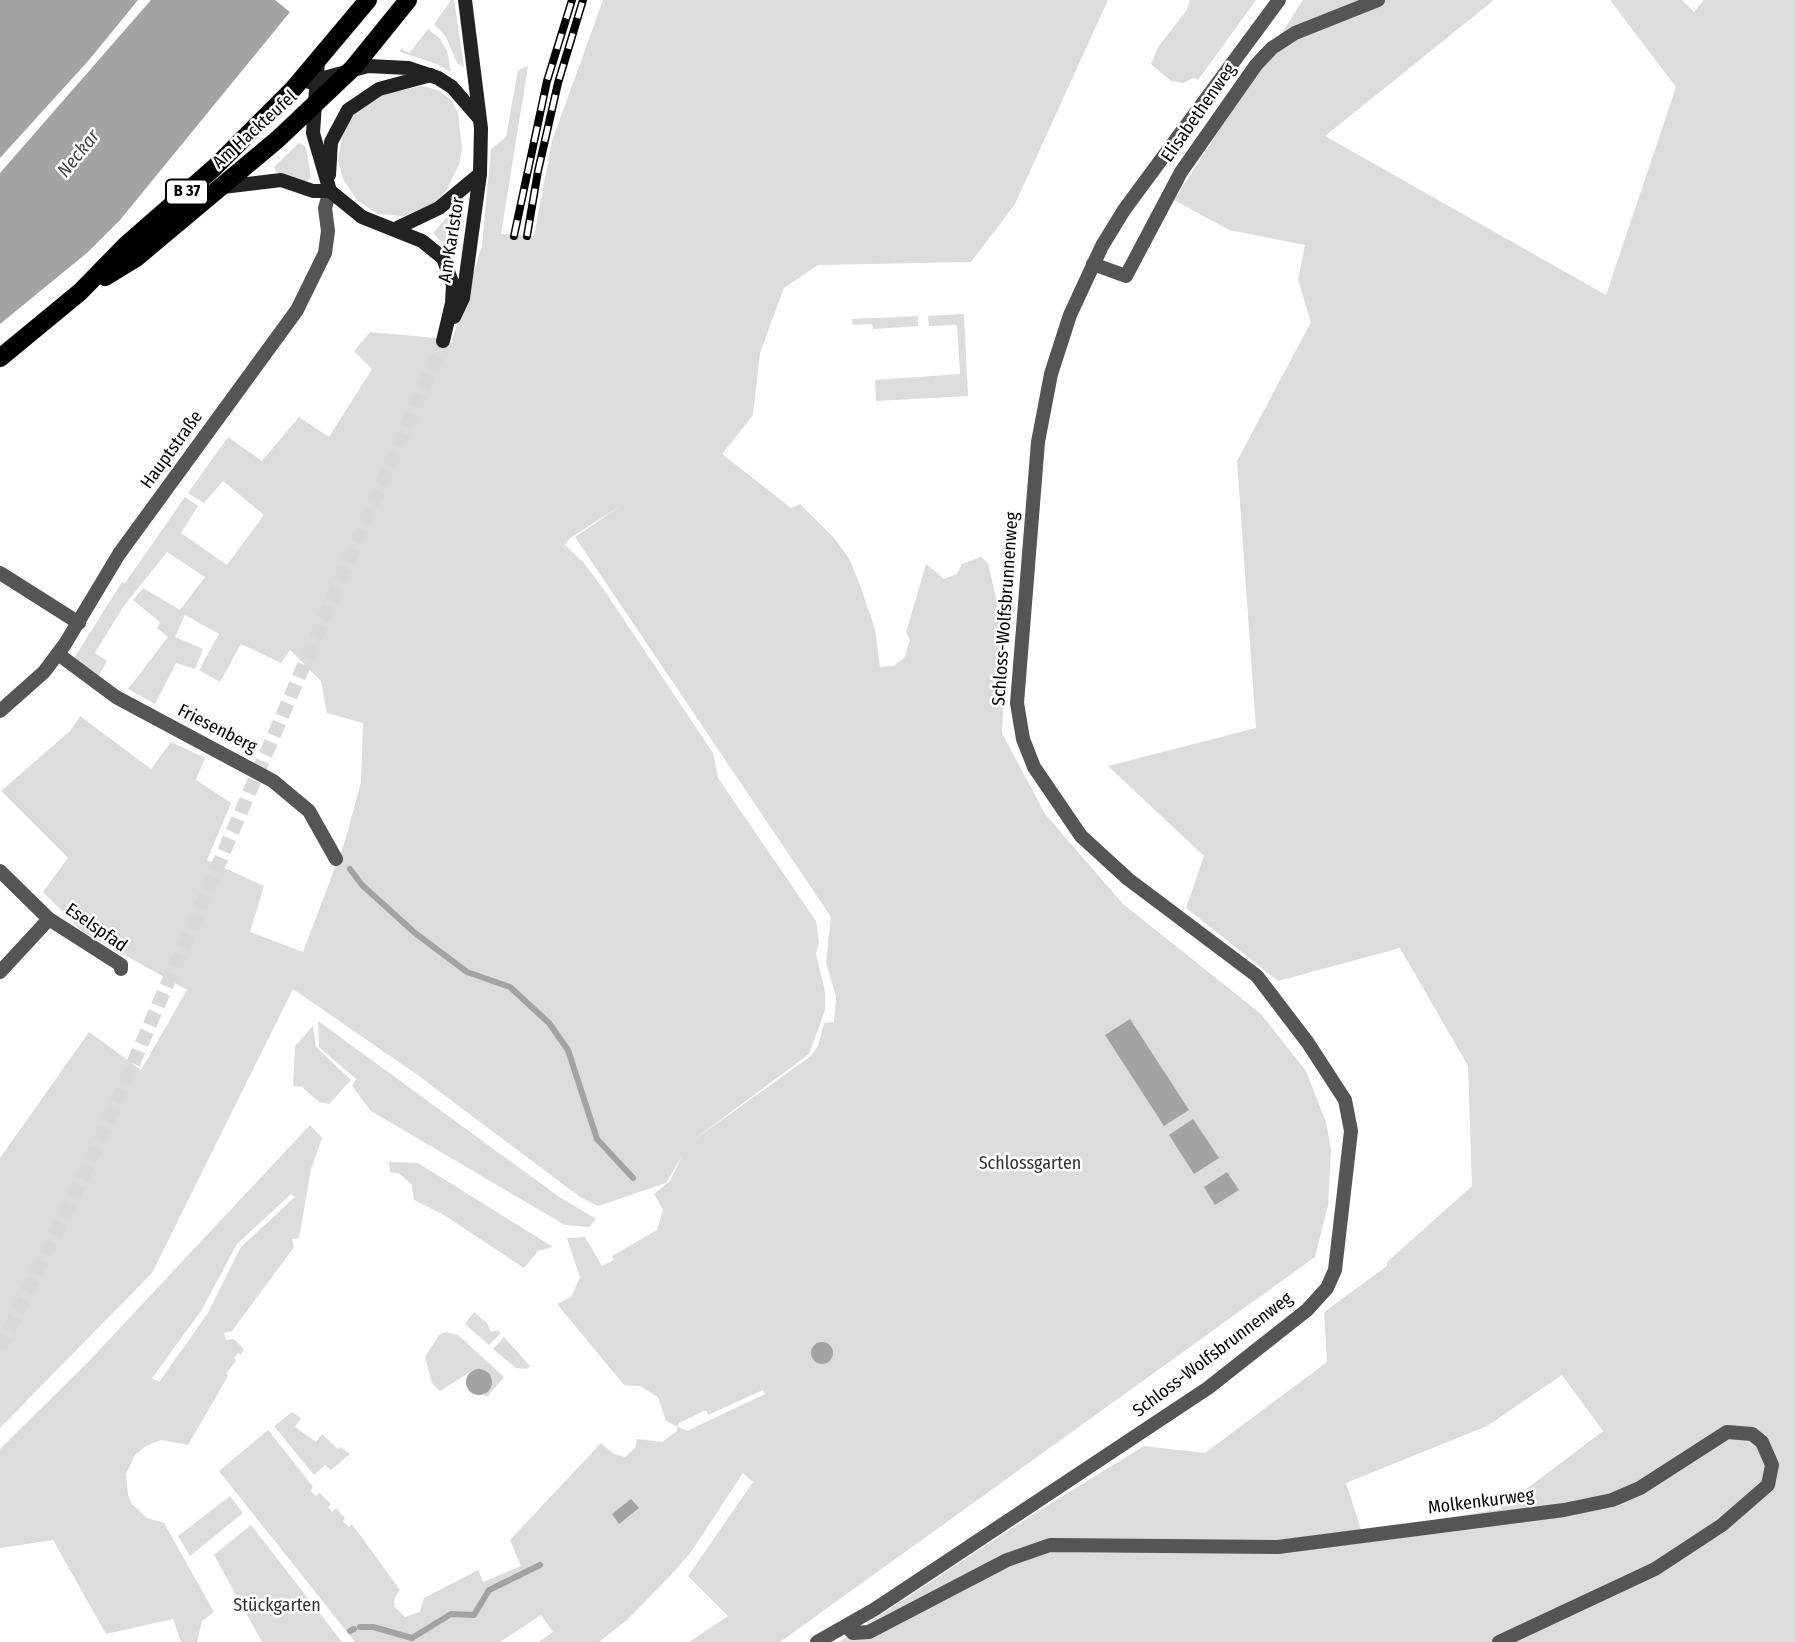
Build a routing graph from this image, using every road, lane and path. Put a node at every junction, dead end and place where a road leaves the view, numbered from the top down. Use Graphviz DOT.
graph roads {
  1 [pos="368,0"];
  2 [pos="408,0"];
  3 [pos="465,0"];
  4 [pos="1279,0"];
  5 [pos="1378,0"];
  6 [pos="318,61"];
  7 [pos="353,68"];
  8 [pos="431,75"];
  9 [pos="316,79"];
  10 [pos="294,88"];
  11 [pos="314,105"];
  12 [pos="479,118"];
  13 [pos="480,174"];
  14 [pos="223,187"];
  15 [pos="330,191"];
  16 [pos="395,229"];
  17 [pos="1093,264"];
  18 [pos="80,292"];
  19 [pos="0,358"];
  20 [pos="0,573"];
  21 [pos="79,623"];
  22 [pos="58,654"];
  23 [pos="0,711"];
  24 [pos="336,859"];
  25 [pos="0,871"];
  26 [pos="49,919"];
  27 [pos="121,969"];
  28 [pos="0,972"];
  29 [pos="846,1626"];
  30 [pos="817,1642"];
  31 [pos="1499,1642"];
  1 -- 6 [label="main road, B 37"];
  2 -- 7 [label="main road, B 37"];
  3 -- 12 [label="main road, Am Karlstor"];
  4 -- 17 [label="street, Schloss-Wolfsbrunnenweg"];
  5 -- 17 [label="street, Elisabethenweg"];
  6 -- 9 [label="main road"];
  6 -- 10 [label="main road, B 37"];
  7 -- 8 [label="main road"];
  7 -- 9 [label="main road"];
  7 -- 11 [label="main road, Am Hackteufel / B 37"];
  8 -- 12 [label="main road"];
  8 -- 15 [label="main road"];
  9 -- 10 [label="main road"];
  9 -- 11 [label="main road"];
  10 -- 18 [label="main road, Am Hackteufel / B 37"];
  11 -- 14 [label="main road, Am Hackteufel / B 37"];
  11 -- 15 [label="main road"];
  12 -- 13 [label="main road, Am Karlstor"];
  13 -- 16 [label="main road"];
  13 -- 16 [label="main road, Am Karlstor"];
  14 -- 15 [label="main road"];
  14 -- 18 [label="main road, Am Hackteufel / B 37"];
  15 -- 16 [label="main road, Am Karlstor"];
  15 -- 21 [label="street, Hauptstraße"];
  17 -- 29 [label="street, Schloss-Wolfsbrunnenweg"];
  18 -- 19 [label="main road, Am Hackteufel / B 37"];
  20 -- 21 [label="street"];
  21 -- 22 [label="street, Hauptstraße"];
  22 -- 23 [label="street, Hauptstraße"];
  22 -- 24 [label="street, Friesenberg"];
  25 -- 26 [label="street, Eselspfad"];
  26 -- 27 [label="street, Eselspfad"];
  26 -- 28 [label="street"];
  29 -- 30 [label="street, Schloss-Wolfsbrunnenweg"];
  29 -- 31 [label="street, Molkenkurweg"];
}
